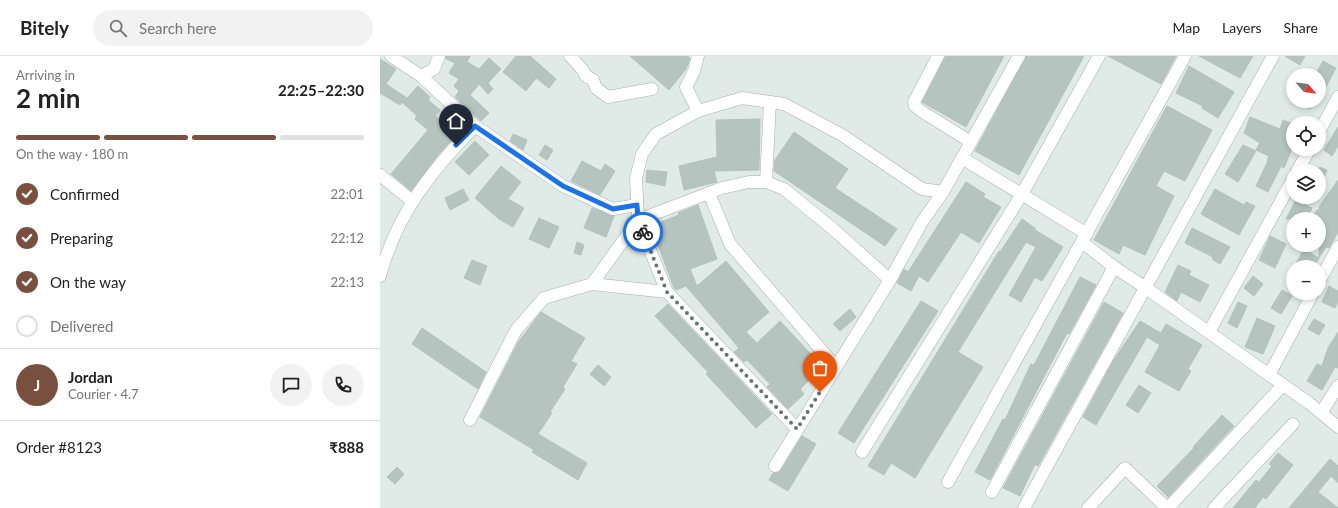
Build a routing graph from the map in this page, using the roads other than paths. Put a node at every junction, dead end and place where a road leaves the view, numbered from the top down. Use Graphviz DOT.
graph roads {
  1 [pos="391,56"];
  2 [pos="439,56"];
  3 [pos="570,56"];
  4 [pos="698,56"];
  5 [pos="938,56"];
  6 [pos="1020,56"];
  7 [pos="1099,56"];
  8 [pos="1185,56"];
  9 [pos="1273,56"];
  10 [pos="421,76"];
  11 [pos="652,89"];
  12 [pos="1338,97"];
  13 [pos="770,102"];
  14 [pos="698,111"];
  15 [pos="1326,119"];
  16 [pos="475,126"];
  17 [pos="972,142"];
  18 [pos="962,158"];
  19 [pos="380,175"];
  20 [pos="766,182"];
  21 [pos="943,192"];
  22 [pos="1286,192"];
  23 [pos="709,193"];
  24 [pos="1022,194"];
  25 [pos="412,201"];
  26 [pos="637,205"];
  27 [pos="638,220"];
  28 [pos="1084,238"];
  29 [pos="1338,247"];
  30 [pos="1114,268"];
  31 [pos="1326,269"];
  32 [pos="380,276"];
  33 [pos="890,280"];
  34 [pos="592,284"];
  35 [pos="1146,288"];
  36 [pos="667,292"];
  37 [pos="1309,300"];
  38 [pos="1209,332"];
  39 [pos="836,367"];
  40 [pos="1269,375"];
  41 [pos="1283,385"];
  42 [pos="1338,386"];
  43 [pos="1321,413"];
  44 [pos="470,420"];
  45 [pos="1293,424"];
  46 [pos="1338,427"];
  47 [pos="797,429"];
  48 [pos="862,452"];
  49 [pos="775,466"];
  50 [pos="948,482"];
  51 [pos="992,492"];
  52 [pos="1024,508"];
  53 [pos="1088,508"];
  54 [pos="1168,508"];
  55 [pos="1214,508"];
  1 -- 10 [label="street"];
  2 -- 10 [label="street"];
  3 -- 11 [label="street"];
  4 -- 14 [label="street"];
  5 -- 17 [label="street"];
  6 -- 17 [label="street"];
  7 -- 24 [label="street"];
  8 -- 28 [label="street"];
  9 -- 35 [label="street"];
  10 -- 16 [label="street"];
  12 -- 15 [label="street"];
  13 -- 14 [label="street"];
  13 -- 20 [label="street"];
  13 -- 21 [label="street"];
  14 -- 26 [label="street"];
  16 -- 25 [label="street"];
  16 -- 26 [label="street"];
  17 -- 18 [label="street"];
  18 -- 21 [label="street"];
  18 -- 24 [label="street"];
  19 -- 25 [label="street"];
  20 -- 23 [label="street"];
  20 -- 33 [label="street"];
  21 -- 33 [label="street"];
  22 -- 38 [label="street"];
  23 -- 27 [label="street"];
  23 -- 39 [label="street"];
  24 -- 28 [label="street"];
  24 -- 48 [label="street"];
  25 -- 32 [label="street"];
  26 -- 27 [label="street"];
  27 -- 34 [label="street"];
  27 -- 36 [label="street"];
  28 -- 30 [label="street"];
  28 -- 50 [label="street"];
  29 -- 31 [label="street"];
  30 -- 35 [label="street"];
  30 -- 51 [label="street"];
  33 -- 39 [label="street"];
  34 -- 36 [label="street"];
  34 -- 44 [label="street"];
  35 -- 38 [label="street"];
  35 -- 52 [label="street"];
  36 -- 47 [label="street"];
  37 -- 40 [label="street"];
  38 -- 40 [label="street"];
  39 -- 47 [label="street"];
  40 -- 41 [label="street"];
  41 -- 43 [label="street"];
  41 -- 54 [label="street"];
  42 -- 43 [label="street"];
  43 -- 46 [label="street"];
  45 -- 55 [label="street"];
  47 -- 49 [label="street"];
  53 -- 54 [label="street"];
}
